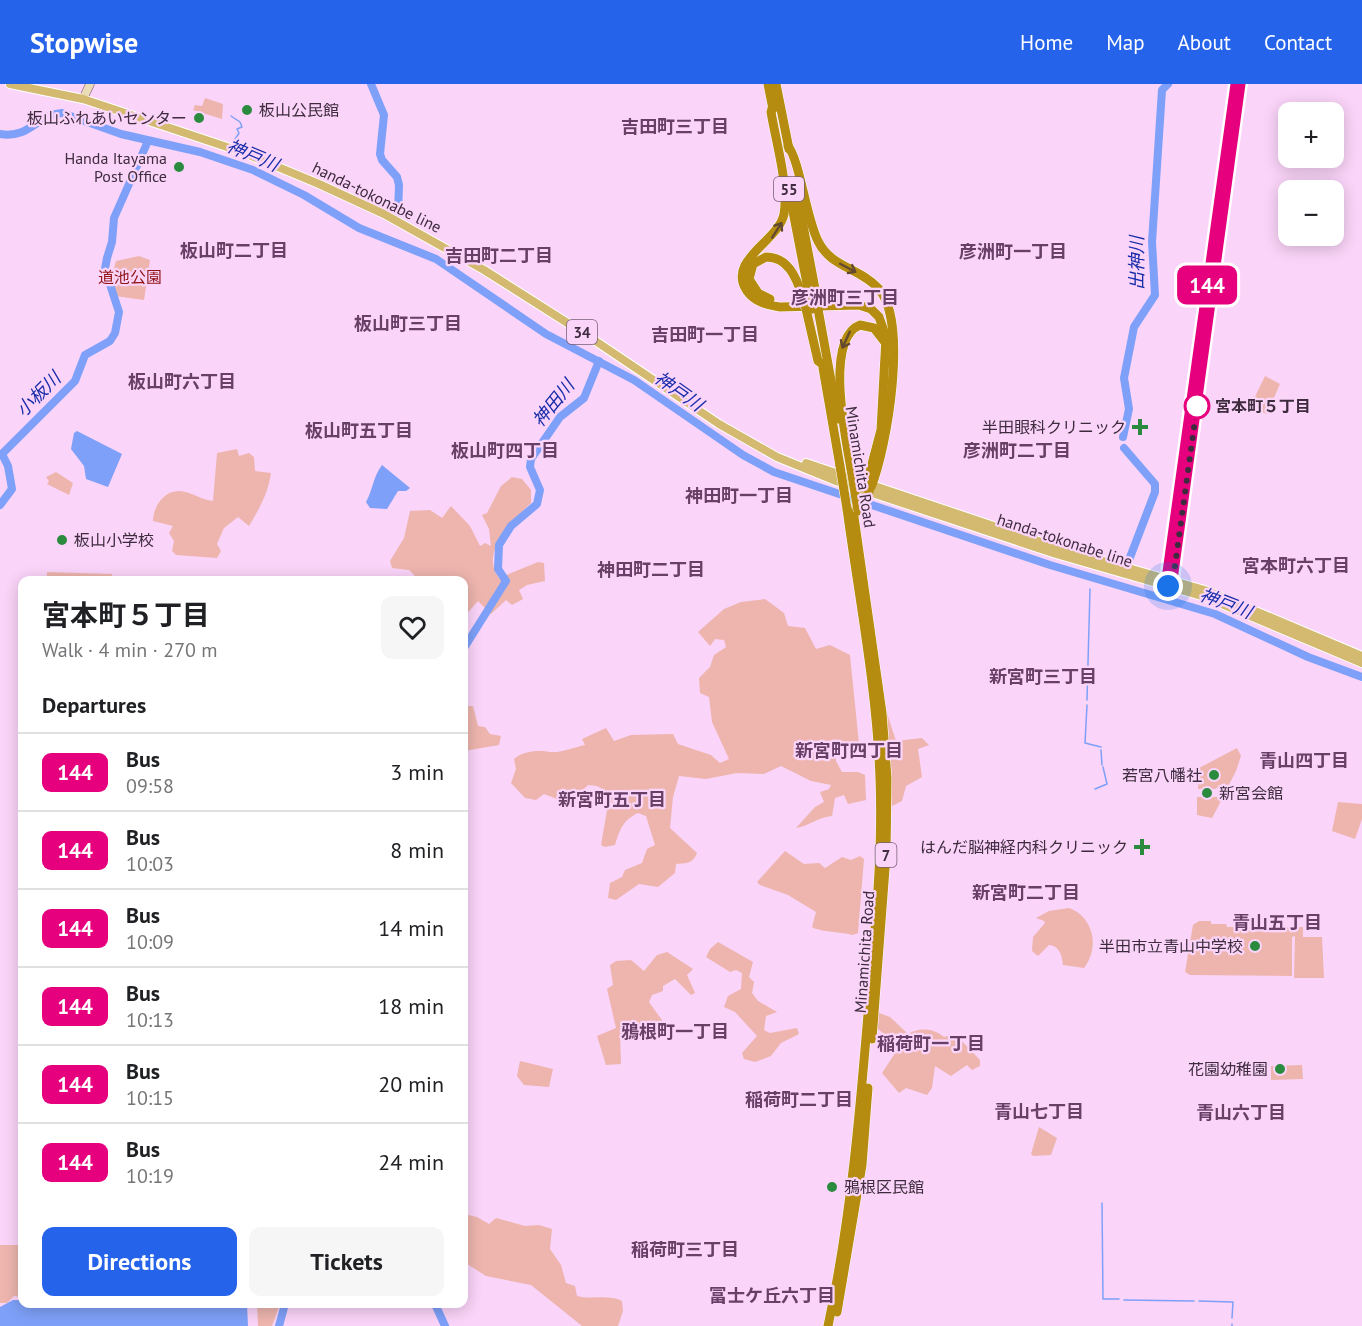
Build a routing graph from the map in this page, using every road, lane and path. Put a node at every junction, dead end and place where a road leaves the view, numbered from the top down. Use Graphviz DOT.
graph roads {
  1 [pos="10,84"];
  2 [pos="90,84"];
  3 [pos="768,84"];
  4 [pos="776,84"];
  5 [pos="1235,84"];
  6 [pos="1241,84"];
  7 [pos="83,99"];
  8 [pos="772,105"];
  9 [pos="788,146"];
  10 [pos="809,294"];
  11 [pos="812,309"];
  12 [pos="892,329"];
  13 [pos="886,346"];
  14 [pos="846,468"];
  15 [pos="870,487"];
  16 [pos="853,512"];
  17 [pos="1169,582"];
  18 [pos="1362,656"];
  19 [pos="1362,663"];
  20 [pos="854,1200"];
  21 [pos="852,1212"];
  22 [pos="828,1326"];
  23 [pos="834,1326"];
  1 -- 7 [label="main road, handa-tokonabe line / 34"];
  2 -- 7 [label="main road"];
  3 -- 8 [label="highway, 55"];
  4 -- 9 [label="highway, 55"];
  5 -- 17 [label="main road"];
  6 -- 17 [label="main road"];
  7 -- 15 [label="main road, handa-tokonabe line / 34"];
  8 -- 10 [label="highway, 55"];
  13 -- 8 [label="highway, one-way"];
  9 -- 10 [label="highway, 55"];
  9 -- 12 [label="highway, one-way"];
  10 -- 11 [label="highway, Minamichita Road / 7"];
  10 -- 12 [label="highway"];
  11 -- 14 [label="highway, Minamichita Road / 7"];
  11 -- 14 [label="highway, Minamichita Road / 7"];
  12 -- 15 [label="highway"];
  13 -- 14 [label="highway, one-way"];
  13 -- 15 [label="highway"];
  14 -- 16 [label="highway, Minamichita Road / 7, bridge"];
  15 -- 17 [label="main road, handa-tokonabe line / 34"];
  16 -- 20 [label="highway, Minamichita Road / 7"];
  16 -- 20 [label="highway, Minamichita Road / 7"];
  17 -- 18 [label="main road, handa-tokonabe line / 34"];
  17 -- 19 [label="main road, handa-tokonabe line / 34"];
  20 -- 21 [label="highway, Minamichita Road / 7"];
  21 -- 22 [label="highway, Minamichita Road / 7"];
  21 -- 23 [label="highway, Minamichita Road / 7"];
}
